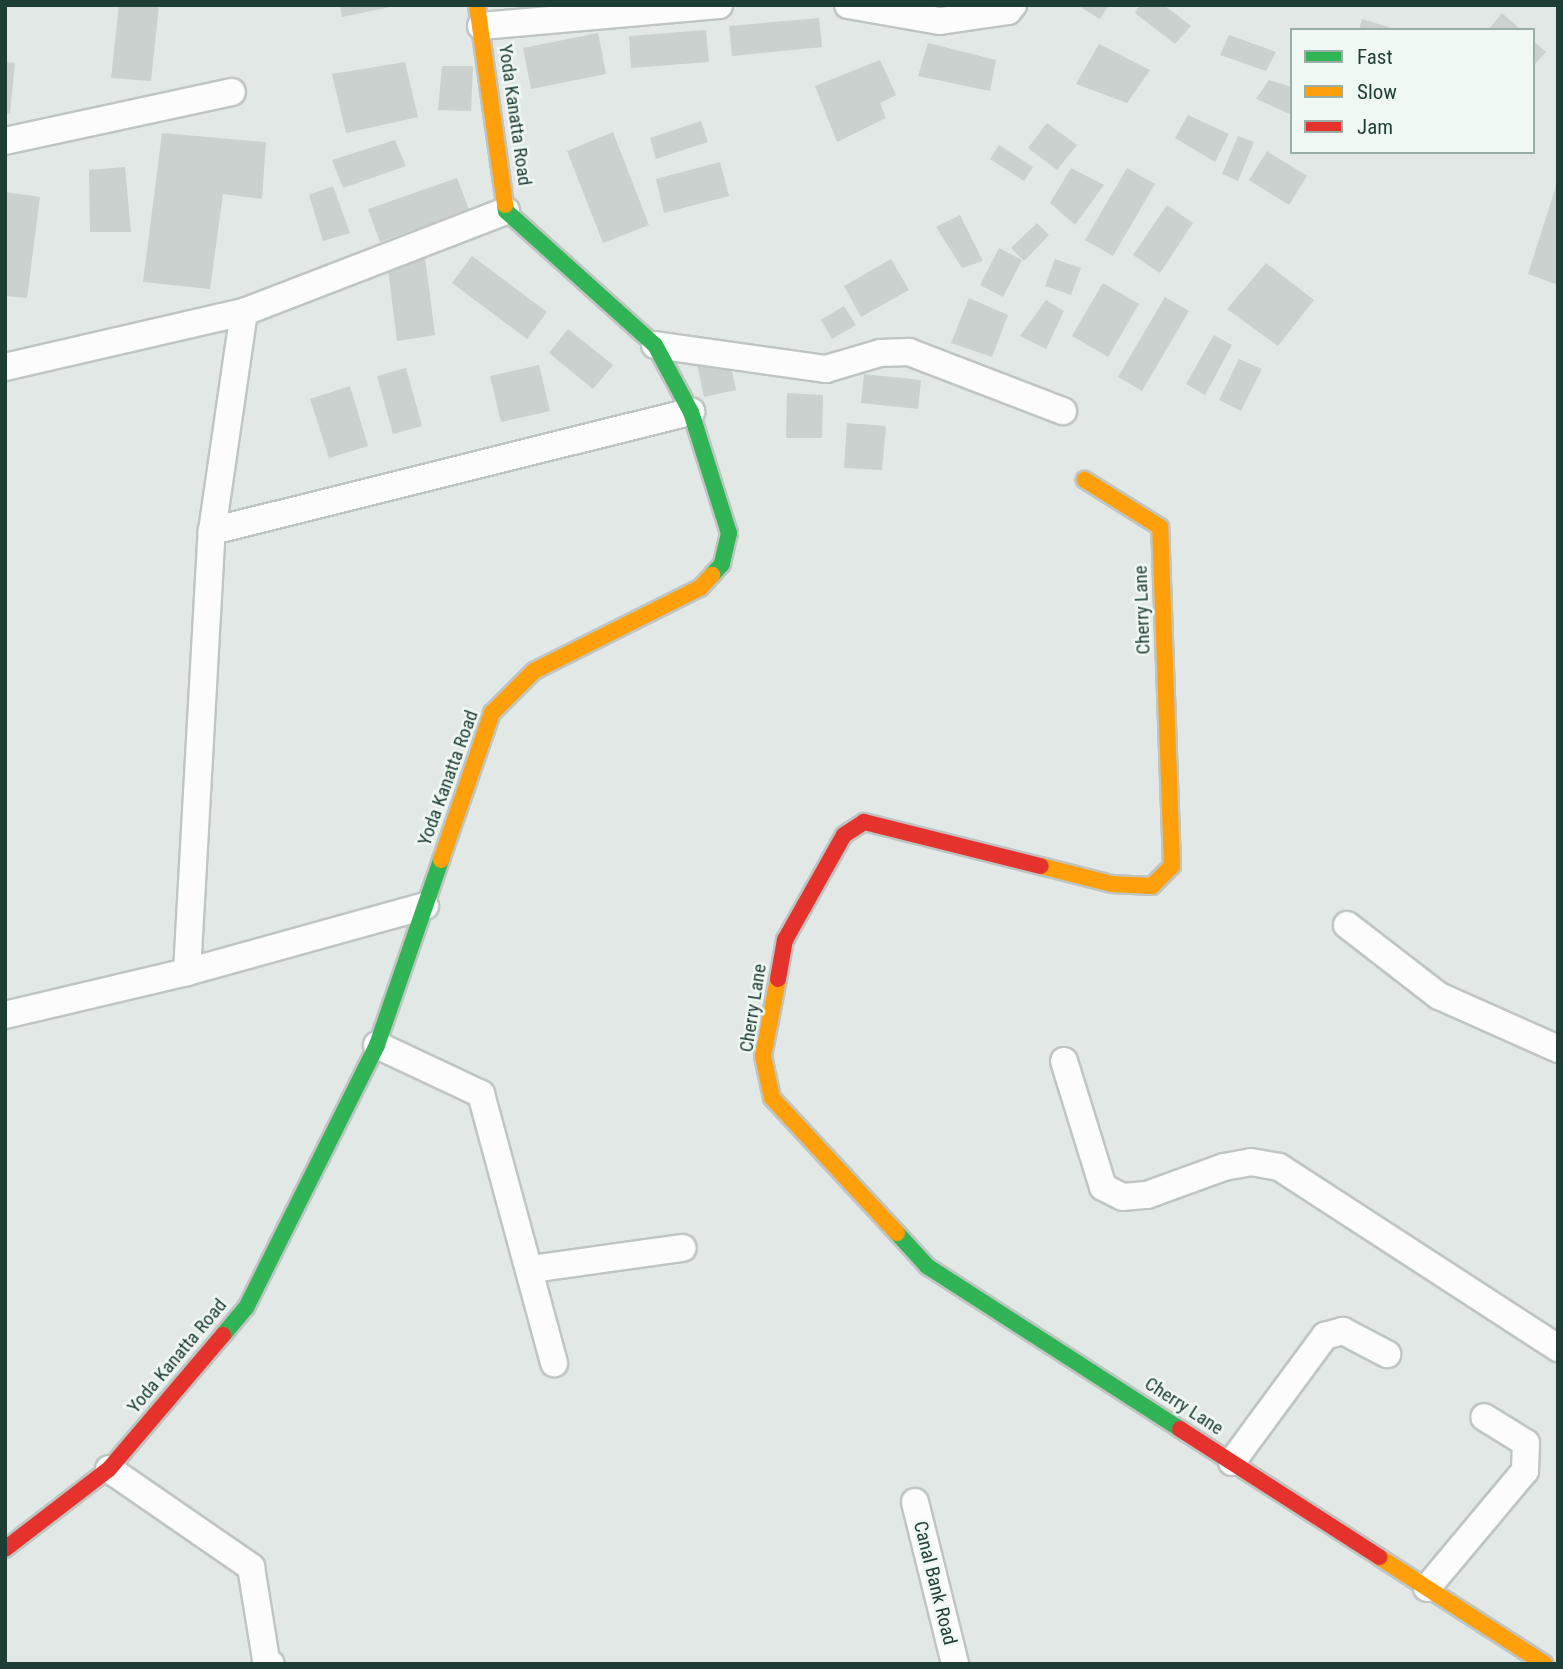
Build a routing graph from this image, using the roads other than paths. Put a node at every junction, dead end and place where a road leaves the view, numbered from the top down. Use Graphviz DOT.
graph roads {
  1 [pos="719,5"];
  2 [pos="848,5"];
  3 [pos="1013,5"];
  4 [pos="941,13"];
  5 [pos="479,16"];
  6 [pos="232,92"];
  7 [pos="5,141"];
  8 [pos="506,211"];
  9 [pos="244,312"];
  10 [pos="655,345"];
  11 [pos="5,367"];
  12 [pos="1063,411"];
  13 [pos="691,412"];
  14 [pos="1085,480"];
  15 [pos="212,530"];
  16 [pos="425,906"];
  17 [pos="1348,925"];
  18 [pos="187,972"];
  19 [pos="5,1015"];
  20 [pos="377,1045"];
  21 [pos="1558,1049"];
  22 [pos="1064,1061"];
  23 [pos="683,1248"];
  24 [pos="531,1269"];
  25 [pos="1558,1348"];
  26 [pos="1387,1354"];
  27 [pos="554,1363"];
  28 [pos="1484,1417"];
  29 [pos="1232,1462"];
  30 [pos="108,1469"];
  31 [pos="915,1502"];
  32 [pos="5,1549"];
  33 [pos="1427,1588"];
  34 [pos="271,1664"];
  35 [pos="956,1664"];
  36 [pos="1545,1664"];
  1 -- 5 [label="street"];
  2 -- 4 [label="street"];
  3 -- 4 [label="street"];
  5 -- 8 [label="street, Yoda Kanatta Road"];
  6 -- 7 [label="street"];
  8 -- 9 [label="street"];
  8 -- 10 [label="street, Yoda Kanatta Road"];
  9 -- 11 [label="street"];
  9 -- 15 [label="street"];
  10 -- 12 [label="street"];
  10 -- 13 [label="street, Yoda Kanatta Road"];
  13 -- 15 [label="street"];
  13 -- 16 [label="street, Yoda Kanatta Road"];
  14 -- 29 [label="street, Cherry Lane"];
  15 -- 18 [label="street"];
  16 -- 18 [label="street"];
  16 -- 20 [label="street, Yoda Kanatta Road"];
  17 -- 21 [label="street"];
  18 -- 19 [label="street"];
  20 -- 24 [label="street"];
  20 -- 30 [label="street, Yoda Kanatta Road"];
  22 -- 25 [label="street"];
  23 -- 24 [label="street"];
  24 -- 27 [label="street"];
  26 -- 29 [label="street"];
  28 -- 33 [label="street"];
  29 -- 33 [label="street, Cherry Lane"];
  30 -- 32 [label="street, Yoda Kanatta Road"];
  30 -- 34 [label="street"];
  31 -- 35 [label="street, Canal Bank Road"];
  33 -- 36 [label="street, Cherry Lane"];
}
